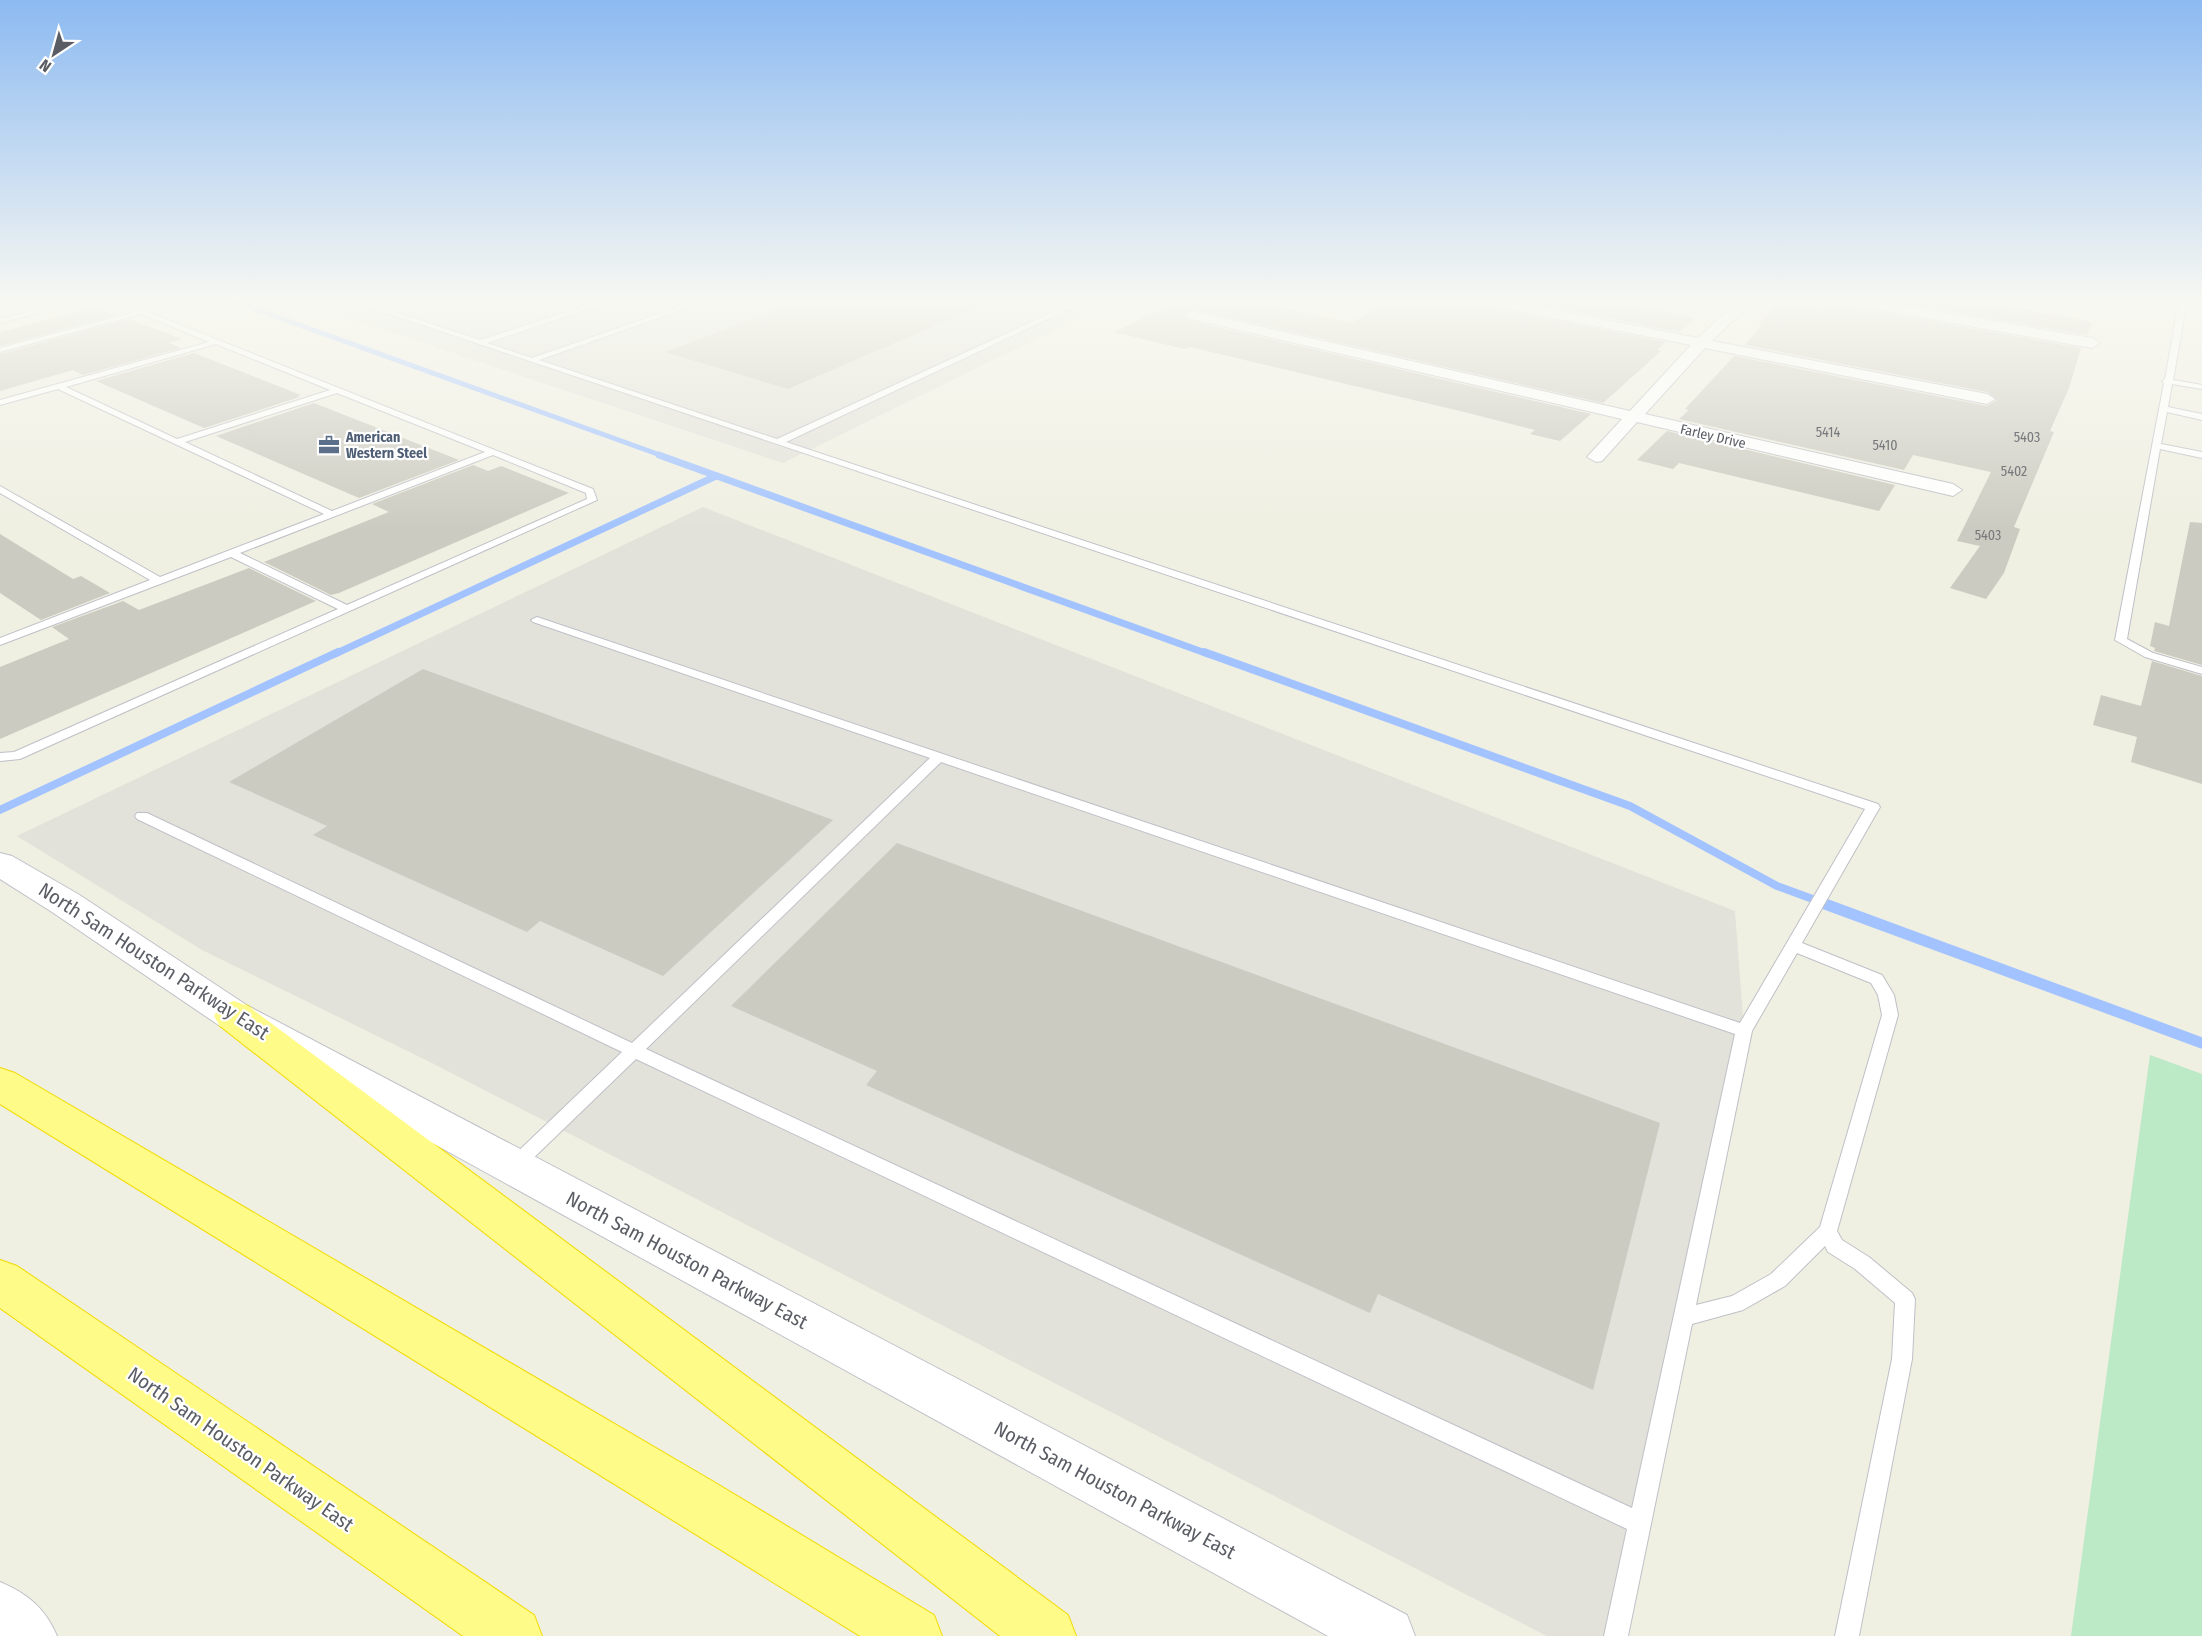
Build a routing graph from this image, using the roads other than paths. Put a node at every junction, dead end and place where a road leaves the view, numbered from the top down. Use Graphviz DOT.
graph roads {
  1 [pos="89,377"];
  2 [pos="306,377"];
  3 [pos="584,377"];
  4 [pos="918,377"];
  5 [pos="1460,377"];
  6 [pos="1670,377"];
  7 [pos="1876,377"];
  8 [pos="2167,377"];
  9 [pos="2166,381"];
  10 [pos="58,386"];
  11 [pos="2202,387"];
  12 [pos="338,390"];
  13 [pos="1987,399"];
  14 [pos="0,403"];
  15 [pos="2162,408"];
  16 [pos="2202,417"];
  17 [pos="1634,418"];
  18 [pos="177,442"];
  19 [pos="778,442"];
  20 [pos="2157,446"];
  21 [pos="494,452"];
  22 [pos="2202,455"];
  23 [pos="1596,457"];
  24 [pos="0,489"];
  25 [pos="1953,490"];
  26 [pos="12,496"];
  27 [pos="0,500"];
  28 [pos="331,514"];
  29 [pos="232,553"];
  30 [pos="159,581"];
  31 [pos="346,609"];
  32 [pos="537,620"];
  33 [pos="0,642"];
  34 [pos="2202,671"];
  35 [pos="0,757"];
  36 [pos="939,757"];
  37 [pos="142,816"];
  38 [pos="0,864"];
  39 [pos="1793,945"];
  40 [pos="234,1016"];
  41 [pos="1743,1030"];
  42 [pos="634,1051"];
  43 [pos="0,1084"];
  44 [pos="514,1166"];
  45 [pos="1828,1231"];
  46 [pos="0,1281"];
  47 [pos="1683,1317"];
  48 [pos="1640,1523"];
  49 [pos="0,1611"];
  50 [pos="28,1636"];
  51 [pos="513,1636"];
  52 [pos="914,1636"];
  53 [pos="1047,1636"];
  54 [pos="1386,1636"];
  55 [pos="1616,1636"];
  56 [pos="1847,1636"];
  1 -- 10 [label="lane"];
  2 -- 12 [label="lane"];
  3 -- 19 [label="lane"];
  4 -- 19 [label="lane"];
  5 -- 17 [label="street, Farley Drive"];
  6 -- 17 [label="street"];
  7 -- 13 [label="street"];
  8 -- 9 [label="lane"];
  9 -- 11 [label="lane"];
  9 -- 15 [label="lane"];
  10 -- 14 [label="lane"];
  10 -- 18 [label="lane"];
  12 -- 18 [label="lane"];
  12 -- 21 [label="lane"];
  15 -- 16 [label="lane"];
  15 -- 20 [label="lane"];
  17 -- 23 [label="street"];
  17 -- 25 [label="street, Farley Drive"];
  18 -- 28 [label="lane"];
  19 -- 39 [label="lane"];
  20 -- 22 [label="lane"];
  20 -- 34 [label="lane"];
  21 -- 28 [label="lane"];
  21 -- 31 [label="lane"];
  24 -- 26 [label="lane"];
  26 -- 27 [label="lane"];
  26 -- 30 [label="lane"];
  28 -- 29 [label="lane"];
  29 -- 30 [label="lane"];
  29 -- 31 [label="lane"];
  30 -- 33 [label="lane"];
  31 -- 35 [label="lane"];
  32 -- 36 [label="lane"];
  36 -- 41 [label="lane"];
  36 -- 42 [label="lane"];
  37 -- 42 [label="lane"];
  38 -- 40 [label="main road, North Sam Houston Parkway East"];
  39 -- 41 [label="lane"];
  39 -- 45 [label="lane"];
  40 -- 44 [label="main road, North Sam Houston Parkway East"];
  40 -- 53 [label="highway"];
  41 -- 47 [label="lane"];
  42 -- 44 [label="lane"];
  42 -- 48 [label="lane"];
  43 -- 52 [label="highway"];
  44 -- 54 [label="main road, North Sam Houston Parkway East"];
  45 -- 47 [label="lane"];
  45 -- 56 [label="lane"];
  46 -- 51 [label="highway, North Sam Houston Parkway East"];
  47 -- 48 [label="lane"];
  48 -- 55 [label="lane"];
  49 -- 50 [label="main road"];
}
